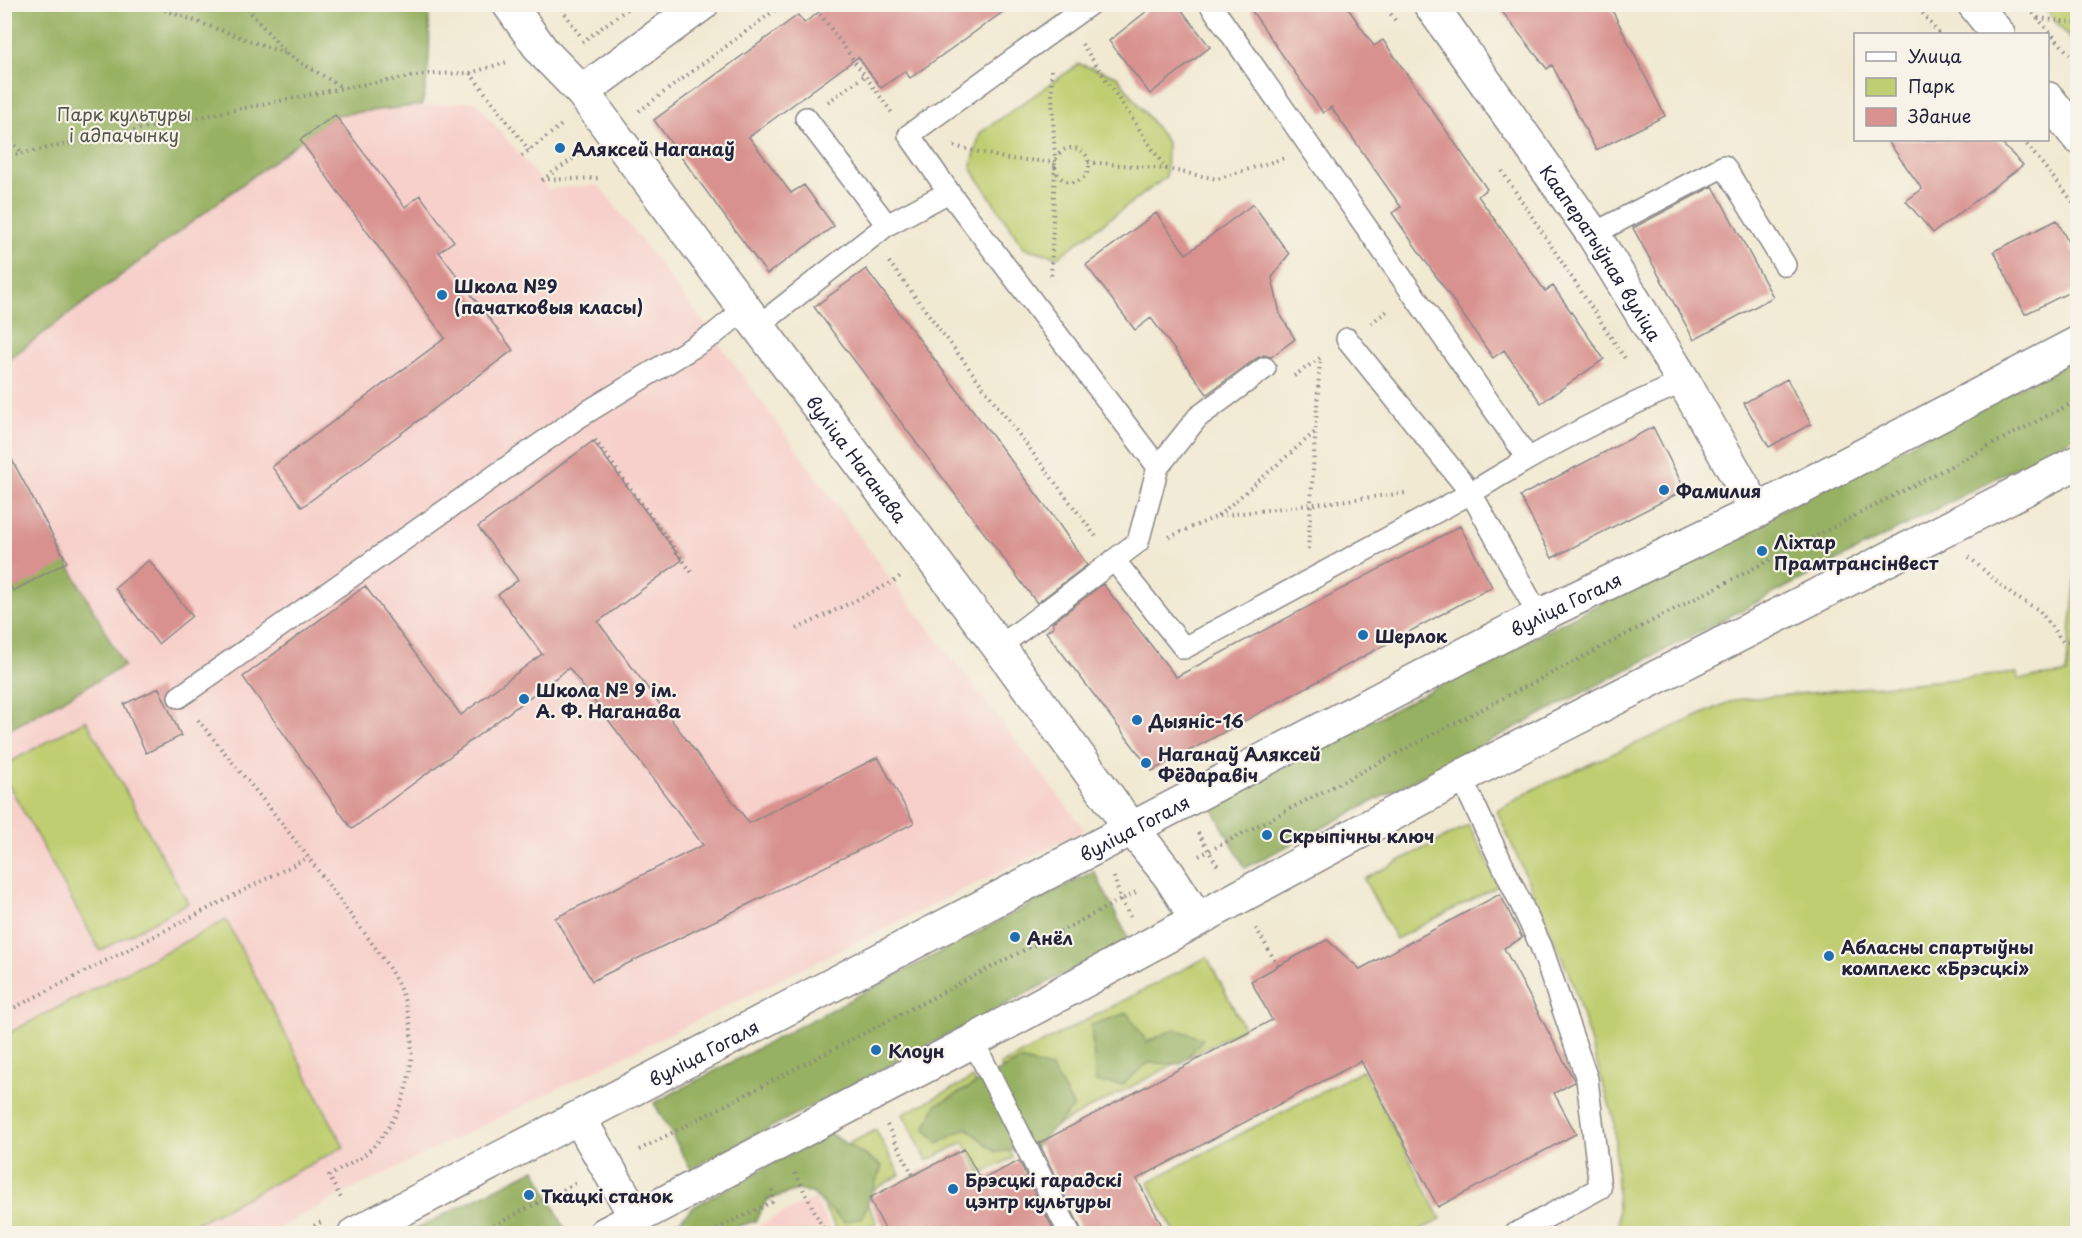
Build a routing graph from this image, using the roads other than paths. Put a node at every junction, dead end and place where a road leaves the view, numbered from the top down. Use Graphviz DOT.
graph roads {
  1 [pos="508,4"];
  2 [pos="702,4"];
  3 [pos="1090,4"];
  4 [pos="1210,4"];
  5 [pos="1431,4"];
  6 [pos="2049,100"];
  7 [pos="577,105"];
  8 [pos="806,118"];
  9 [pos="2078,137"];
  10 [pos="949,192"];
  11 [pos="879,232"];
  12 [pos="1593,234"];
  13 [pos="1785,265"];
  14 [pos="750,318"];
  15 [pos="1347,339"];
  16 [pos="2078,343"];
  17 [pos="1265,368"];
  18 [pos="1684,382"];
  19 [pos="1528,458"];
  20 [pos="2078,462"];
  21 [pos="1158,467"];
  22 [pos="1471,493"];
  23 [pos="1756,511"];
  24 [pos="1114,560"];
  25 [pos="1539,616"];
  26 [pos="999,647"];
  27 [pos="179,696"];
  28 [pos="1461,777"];
  29 [pos="1118,836"];
  30 [pos="1197,919"];
  31 [pos="973,1041"];
  32 [pos="579,1118"];
  33 [pos="636,1217"];
  34 [pos="355,1233"];
  35 [pos="605,1233"];
  36 [pos="1070,1233"];
  37 [pos="1515,1233"];
  1 -- 7 [label="main road, вуліца Наганава"];
  2 -- 7 [label="main road"];
  3 -- 10 [label="lane"];
  4 -- 19 [label="lane"];
  5 -- 12 [label="main road, Кааператыўная вуліца"];
  6 -- 9 [label="main road"];
  7 -- 14 [label="main road, вуліца Наганава"];
  8 -- 11 [label="lane"];
  10 -- 11 [label="lane"];
  10 -- 21 [label="lane"];
  11 -- 14 [label="lane"];
  12 -- 13 [label="lane"];
  12 -- 18 [label="main road, Кааператыўная вуліца"];
  14 -- 26 [label="main road, вуліца Наганава"];
  14 -- 27 [label="lane"];
  15 -- 22 [label="lane"];
  16 -- 23 [label="main road, вуліца Гогаля"];
  17 -- 21 [label="lane"];
  18 -- 19 [label="lane"];
  18 -- 23 [label="main road, Кааператыўная вуліца"];
  19 -- 22 [label="lane"];
  20 -- 28 [label="main road"];
  21 -- 24 [label="lane"];
  22 -- 24 [label="lane"];
  22 -- 25 [label="lane"];
  23 -- 25 [label="main road, вуліца Гогаля"];
  24 -- 26 [label="lane"];
  25 -- 29 [label="main road, вуліца Гогаля"];
  26 -- 29 [label="main road, вуліца Наганава"];
  28 -- 30 [label="main road"];
  28 -- 37 [label="lane"];
  29 -- 30 [label="main road, вуліца Наганава"];
  29 -- 32 [label="main road, вуліца Гогаля"];
  30 -- 31 [label="main road"];
  31 -- 33 [label="main road"];
  31 -- 36 [label="lane"];
  32 -- 33 [label="main road"];
  32 -- 34 [label="main road, вуліца Гогаля"];
  33 -- 35 [label="main road"];
}
